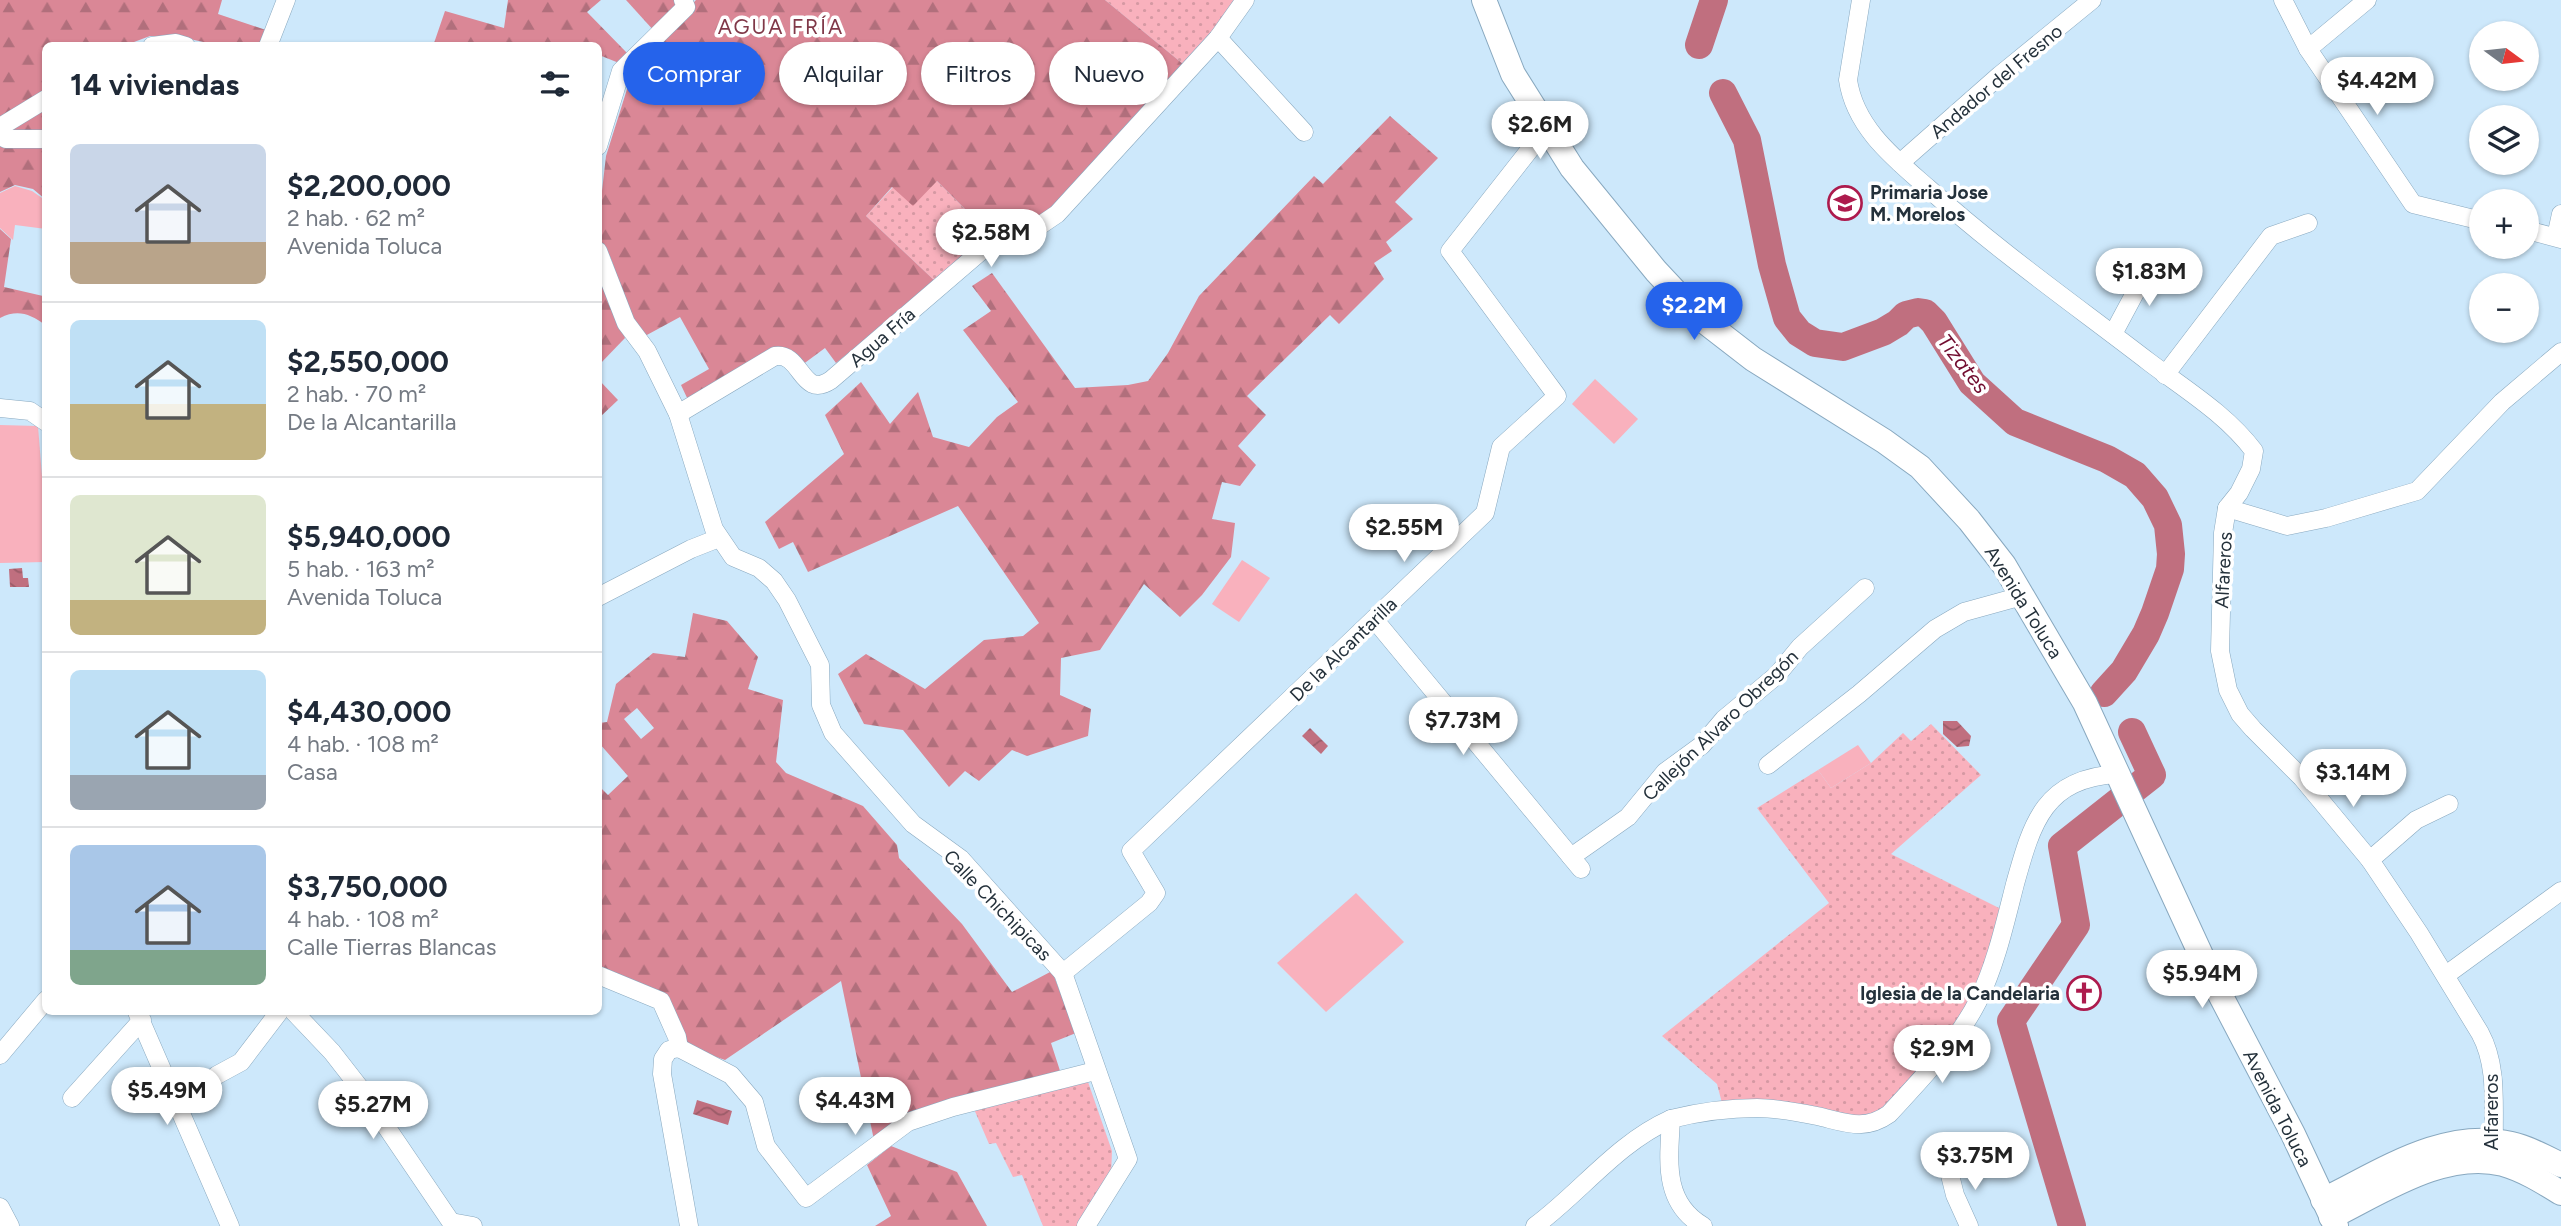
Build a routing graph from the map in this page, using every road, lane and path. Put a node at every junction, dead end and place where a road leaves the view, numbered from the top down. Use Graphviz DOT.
graph roads {
  1 [pos="286,0"];
  2 [pos="683,0"];
  3 [pos="1245,0"];
  4 [pos="1484,0"];
  5 [pos="1861,0"];
  6 [pos="2092,0"];
  7 [pos="2283,0"];
  8 [pos="2367,0"];
  9 [pos="1218,38"];
  10 [pos="276,42"];
  11 [pos="2308,49"];
  12 [pos="42,101"];
  13 [pos="0,127"];
  14 [pos="1546,129"];
  15 [pos="1304,132"];
  16 [pos="602,133"];
  17 [pos="0,136"];
  18 [pos="42,139"];
  19 [pos="1900,163"];
  20 [pos="2561,214"];
  21 [pos="2469,218"];
  22 [pos="2308,223"];
  23 [pos="2539,233"];
  24 [pos="2559,238"];
  25 [pos="602,261"];
  26 [pos="2151,263"];
  27 [pos="2113,334"];
  28 [pos="2561,352"];
  29 [pos="2165,375"];
  30 [pos="0,408"];
  31 [pos="678,414"];
  32 [pos="42,419"];
  33 [pos="2227,508"];
  34 [pos="719,538"];
  35 [pos="1865,588"];
  36 [pos="602,595"];
  37 [pos="2022,596"];
  38 [pos="1374,619"];
  39 [pos="1768,765"];
  40 [pos="2124,788"];
  41 [pos="2449,804"];
  42 [pos="2370,860"];
  43 [pos="2561,891"];
  44 [pos="1063,973"];
  45 [pos="2445,975"];
  46 [pos="602,977"];
  47 [pos="42,1005"];
  48 [pos="277,1015"];
  49 [pos="297,1015"];
  50 [pos="140,1016"];
  51 [pos="678,1048"];
  52 [pos="0,1055"];
  53 [pos="1096,1071"];
  54 [pos="72,1098"];
  55 [pos="177,1103"];
  56 [pos="1671,1119"];
  57 [pos="2493,1151"];
  58 [pos="2561,1165"];
  59 [pos="1949,1171"];
  60 [pos="2561,1193"];
  61 [pos="0,1207"];
  62 [pos="2331,1219"];
  63 [pos="450,1224"];
  64 [pos="10,1226"];
  65 [pos="230,1226"];
  66 [pos="473,1226"];
  67 [pos="689,1226"];
  68 [pos="1086,1226"];
  69 [pos="1535,1226"];
  70 [pos="1703,1226"];
  71 [pos="1969,1226"];
  1 -- 10 [label="street"];
  2 -- 16 [label="street"];
  3 -- 9 [label="street, Agua Fría"];
  4 -- 14 [label="street, Avenida Toluca"];
  5 -- 19 [label="street, Alfareros"];
  6 -- 19 [label="street, Andador del Fresno"];
  7 -- 11 [label="street"];
  8 -- 11 [label="street"];
  9 -- 15 [label="street"];
  9 -- 31 [label="street, Agua Fría"];
  11 -- 21 [label="street"];
  12 -- 13 [label="street"];
  14 -- 37 [label="street, Avenida Toluca"];
  14 -- 38 [label="street, De la Alcantarilla"];
  17 -- 18 [label="street"];
  19 -- 27 [label="street, Alfareros"];
  20 -- 24 [label="street"];
  22 -- 29 [label="street"];
  23 -- 24 [label="street"];
  25 -- 31 [label="street, Calle Chichipicas"];
  26 -- 27 [label="street"];
  27 -- 29 [label="street, Alfareros"];
  28 -- 33 [label="street"];
  29 -- 33 [label="street, Alfareros"];
  30 -- 32 [label="street"];
  31 -- 34 [label="street, Calle Chichipicas"];
  33 -- 42 [label="street, Alfareros"];
  34 -- 36 [label="street"];
  34 -- 44 [label="street, Calle Chichipicas"];
  35 -- 38 [label="street, Callejón Alvaro Obregón"];
  37 -- 39 [label="street"];
  37 -- 40 [label="street, Avenida Toluca"];
  38 -- 44 [label="street, De la Alcantarilla"];
  40 -- 56 [label="street"];
  40 -- 62 [label="street, Avenida Toluca"];
  41 -- 42 [label="street"];
  42 -- 45 [label="street, Alfareros"];
  43 -- 45 [label="street"];
  44 -- 53 [label="street, Calle Chichipicas"];
  45 -- 57 [label="street, Alfareros"];
  46 -- 51 [label="street"];
  47 -- 52 [label="street"];
  48 -- 55 [label="street"];
  49 -- 63 [label="street"];
  50 -- 54 [label="street"];
  50 -- 55 [label="street"];
  51 -- 53 [label="street"];
  51 -- 67 [label="street"];
  53 -- 68 [label="street, Calle Chichipicas"];
  55 -- 65 [label="street"];
  56 -- 69 [label="street"];
  56 -- 70 [label="street"];
  57 -- 58 [label="street"];
  57 -- 60 [label="street"];
  57 -- 62 [label="street"];
  59 -- 71 [label="street"];
  61 -- 64 [label="street"];
  63 -- 66 [label="street"];
}
